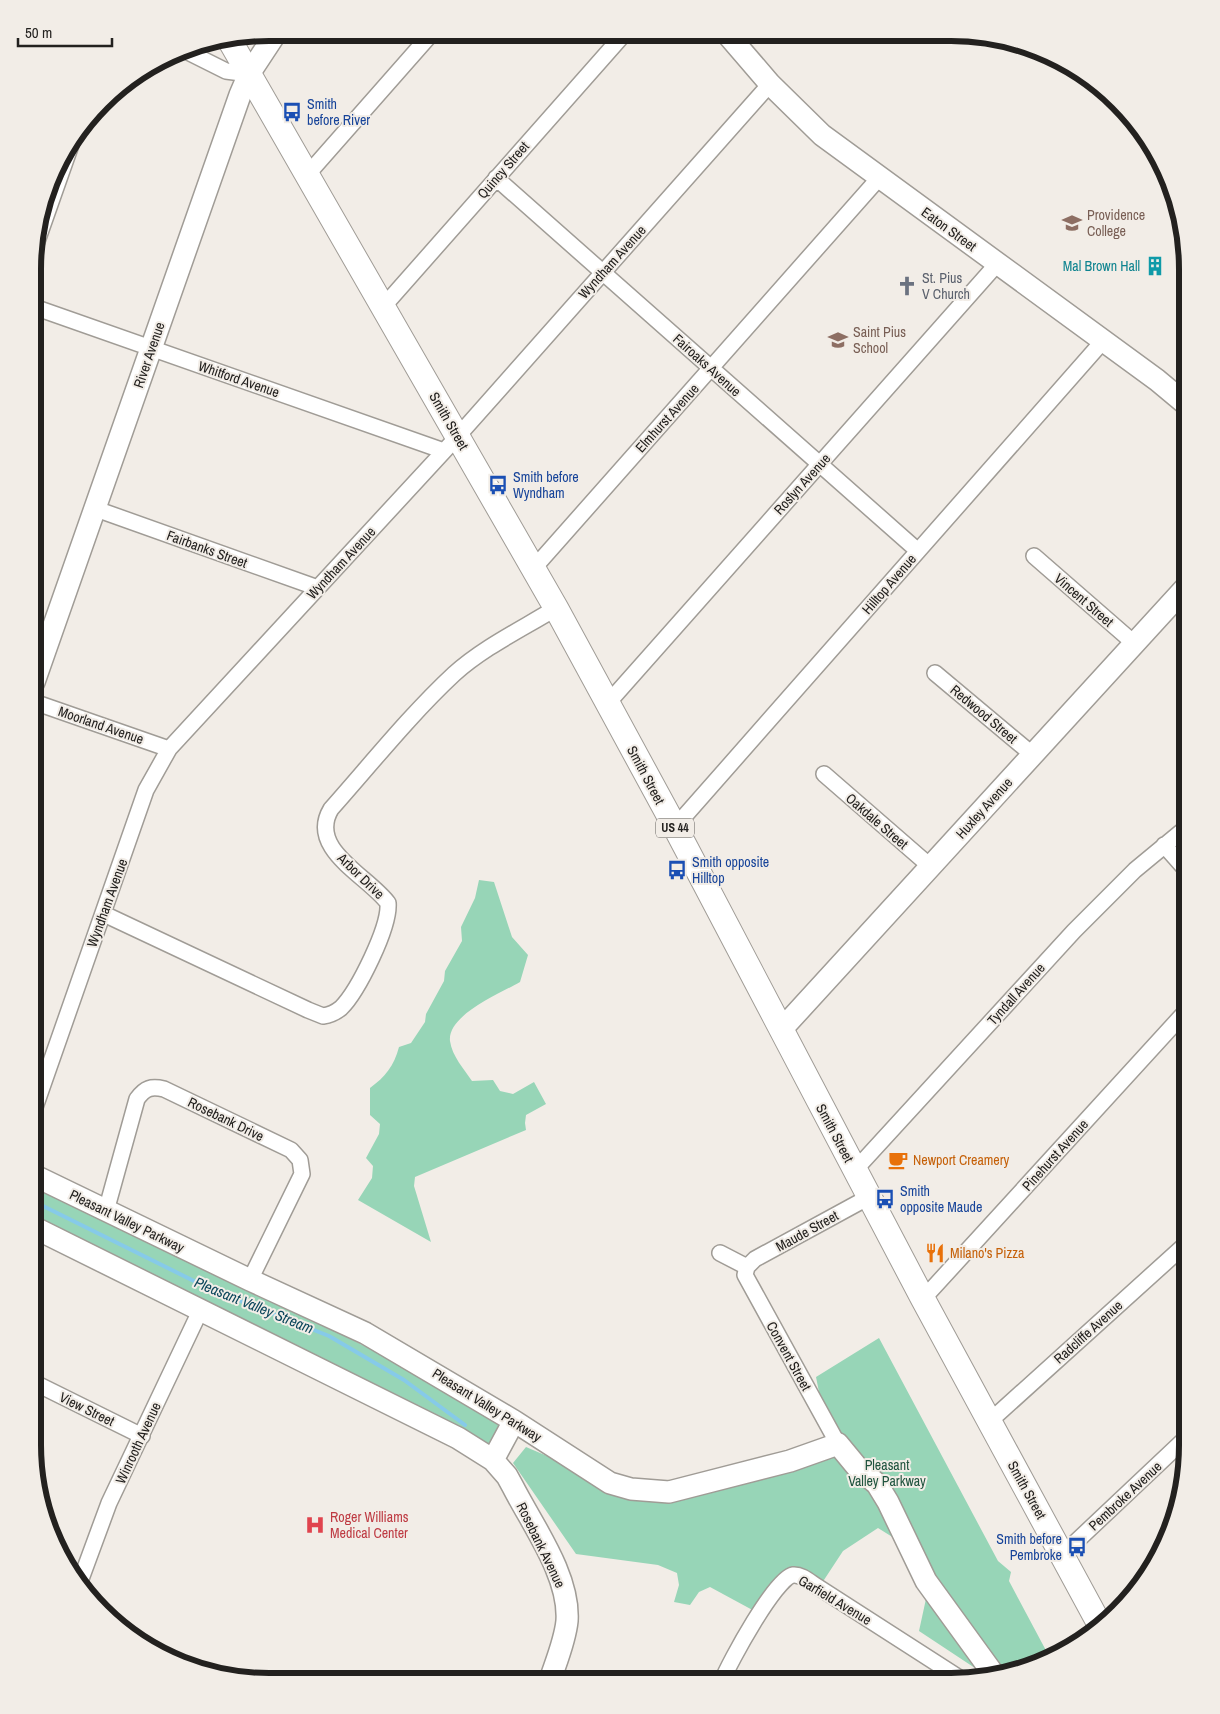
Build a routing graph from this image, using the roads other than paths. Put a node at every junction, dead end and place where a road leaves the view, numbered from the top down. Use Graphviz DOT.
graph roads {
  1 [pos="270,41"];
  2 [pos="425,41"];
  3 [pos="618,41"];
  4 [pos="733,41"];
  5 [pos="232,44"];
  6 [pos="193,54"];
  7 [pos="249,74"];
  8 [pos="770,84"];
  9 [pos="307,175"];
  10 [pos="496,178"];
  11 [pos="879,178"];
  12 [pos="997,264"];
  13 [pos="603,272"];
  14 [pos="383,307"];
  15 [pos="41,309"];
  16 [pos="1103,341"];
  17 [pos="151,348"];
  18 [pos="711,368"];
  19 [pos="1179,399"];
  20 [pos="451,443"];
  21 [pos="820,464"];
  22 [pos="96,509"];
  23 [pos="918,551"];
  24 [pos="1034,556"];
  25 [pos="534,568"];
  26 [pos="318,588"];
  27 [pos="1179,595"];
  28 [pos="556,608"];
  29 [pos="1134,644"];
  30 [pos="41,662"];
  31 [pos="935,673"];
  32 [pos="608,703"];
  33 [pos="41,704"];
  34 [pos="169,749"];
  35 [pos="1033,755"];
  36 [pos="824,774"];
  37 [pos="674,827"];
  38 [pos="1179,833"];
  39 [pos="1164,845"];
  40 [pos="1179,862"];
  41 [pos="930,867"];
  42 [pos="104,914"];
  43 [pos="1179,1019"];
  44 [pos="781,1030"];
  45 [pos="41,1091"];
  46 [pos="855,1170"];
  47 [pos="41,1179"];
  48 [pos="869,1197"];
  49 [pos="106,1211"];
  50 [pos="41,1231"];
  51 [pos="1179,1250"];
  52 [pos="720,1253"];
  53 [pos="747,1267"];
  54 [pos="250,1280"];
  55 [pos="923,1299"];
  56 [pos="201,1310"];
  57 [pos="41,1386"];
  58 [pos="514,1421"];
  59 [pos="990,1421"];
  60 [pos="142,1436"];
  61 [pos="838,1444"];
  62 [pos="1179,1445"];
  63 [pos="492,1460"];
  64 [pos="1063,1554"];
  65 [pos="83,1576"];
  66 [pos="1097,1620"];
  67 [pos="990,1669"];
  68 [pos="552,1673"];
  69 [pos="726,1673"];
  70 [pos="952,1673"];
  1 -- 7 [label="street, River Avenue"];
  2 -- 9 [label="street"];
  3 -- 10 [label="street, Quincy Street"];
  4 -- 8 [label="street, Eaton Street"];
  5 -- 7 [label="main road, Smith Street / US 44"];
  6 -- 7 [label="street"];
  7 -- 9 [label="main road, Smith Street / US 44"];
  7 -- 17 [label="street, River Avenue"];
  8 -- 11 [label="street, Eaton Street"];
  8 -- 13 [label="street, Wyndham Avenue"];
  9 -- 14 [label="main road, Smith Street / US 44"];
  10 -- 13 [label="street, Fairoaks Avenue"];
  10 -- 14 [label="street, Quincy Street"];
  11 -- 12 [label="street, Eaton Street"];
  11 -- 18 [label="street, Elmhurst Avenue"];
  12 -- 16 [label="street, Eaton Street"];
  12 -- 21 [label="street, Roslyn Avenue"];
  13 -- 18 [label="street, Fairoaks Avenue"];
  13 -- 20 [label="street, Wyndham Avenue"];
  14 -- 20 [label="main road, Smith Street / US 44"];
  15 -- 17 [label="street, Whitford Avenue"];
  16 -- 19 [label="street, Eaton Street"];
  16 -- 23 [label="street, Hilltop Avenue"];
  17 -- 20 [label="street, Whitford Avenue"];
  17 -- 22 [label="street, River Avenue"];
  18 -- 21 [label="street, Fairoaks Avenue"];
  18 -- 25 [label="street, Elmhurst Avenue"];
  20 -- 25 [label="main road, Smith Street / US 44"];
  20 -- 26 [label="street, Wyndham Avenue"];
  21 -- 23 [label="street, Fairoaks Avenue"];
  21 -- 32 [label="street, Roslyn Avenue"];
  22 -- 26 [label="street, Fairbanks Street"];
  22 -- 30 [label="street, River Avenue"];
  23 -- 37 [label="street, Hilltop Avenue"];
  24 -- 29 [label="street, Vincent Street"];
  25 -- 28 [label="main road, Smith Street / US 44"];
  26 -- 34 [label="street, Wyndham Avenue"];
  27 -- 29 [label="street, Huxley Avenue"];
  28 -- 32 [label="main road, Smith Street / US 44"];
  28 -- 42 [label="street, Arbor Drive"];
  29 -- 35 [label="street, Huxley Avenue"];
  31 -- 35 [label="street, Redwood Street"];
  32 -- 37 [label="main road, Smith Street / US 44"];
  33 -- 34 [label="street, Moorland Avenue"];
  34 -- 42 [label="street, Wyndham Avenue"];
  35 -- 41 [label="street, Huxley Avenue"];
  36 -- 41 [label="street, Oakdale Street"];
  37 -- 44 [label="main road, Smith Street / US 44"];
  38 -- 39 [label="street, Tyndall Avenue"];
  39 -- 40 [label="street"];
  39 -- 46 [label="street, Tyndall Avenue"];
  41 -- 44 [label="street, Huxley Avenue"];
  42 -- 45 [label="street, Wyndham Avenue"];
  43 -- 55 [label="street, Pinehurst Avenue"];
  44 -- 46 [label="main road, Smith Street / US 44"];
  46 -- 48 [label="main road, Smith Street / US 44"];
  47 -- 49 [label="street, Pleasant Valley Parkway"];
  48 -- 53 [label="street, Maude Street"];
  48 -- 55 [label="main road, Smith Street / US 44"];
  49 -- 54 [label="street, Pleasant Valley Parkway"];
  49 -- 54 [label="street, Rosebank Drive"];
  50 -- 56 [label="street"];
  51 -- 59 [label="street, Radcliffe Avenue"];
  52 -- 53 [label="street"];
  53 -- 61 [label="street, Convent Street"];
  54 -- 58 [label="street, Pleasant Valley Parkway"];
  55 -- 59 [label="main road, Smith Street / US 44"];
  56 -- 60 [label="street, Winrooth Avenue"];
  56 -- 63 [label="street"];
  57 -- 60 [label="street, View Street"];
  58 -- 61 [label="street, Pleasant Valley Parkway"];
  58 -- 63 [label="street"];
  59 -- 64 [label="main road, Smith Street / US 44"];
  60 -- 65 [label="street, Winrooth Avenue"];
  61 -- 67 [label="street"];
  62 -- 64 [label="street, Pembroke Avenue"];
  63 -- 68 [label="street, Rosebank Avenue"];
  64 -- 66 [label="main road, Smith Street / US 44"];
  69 -- 70 [label="street, Garfield Avenue"];
}
